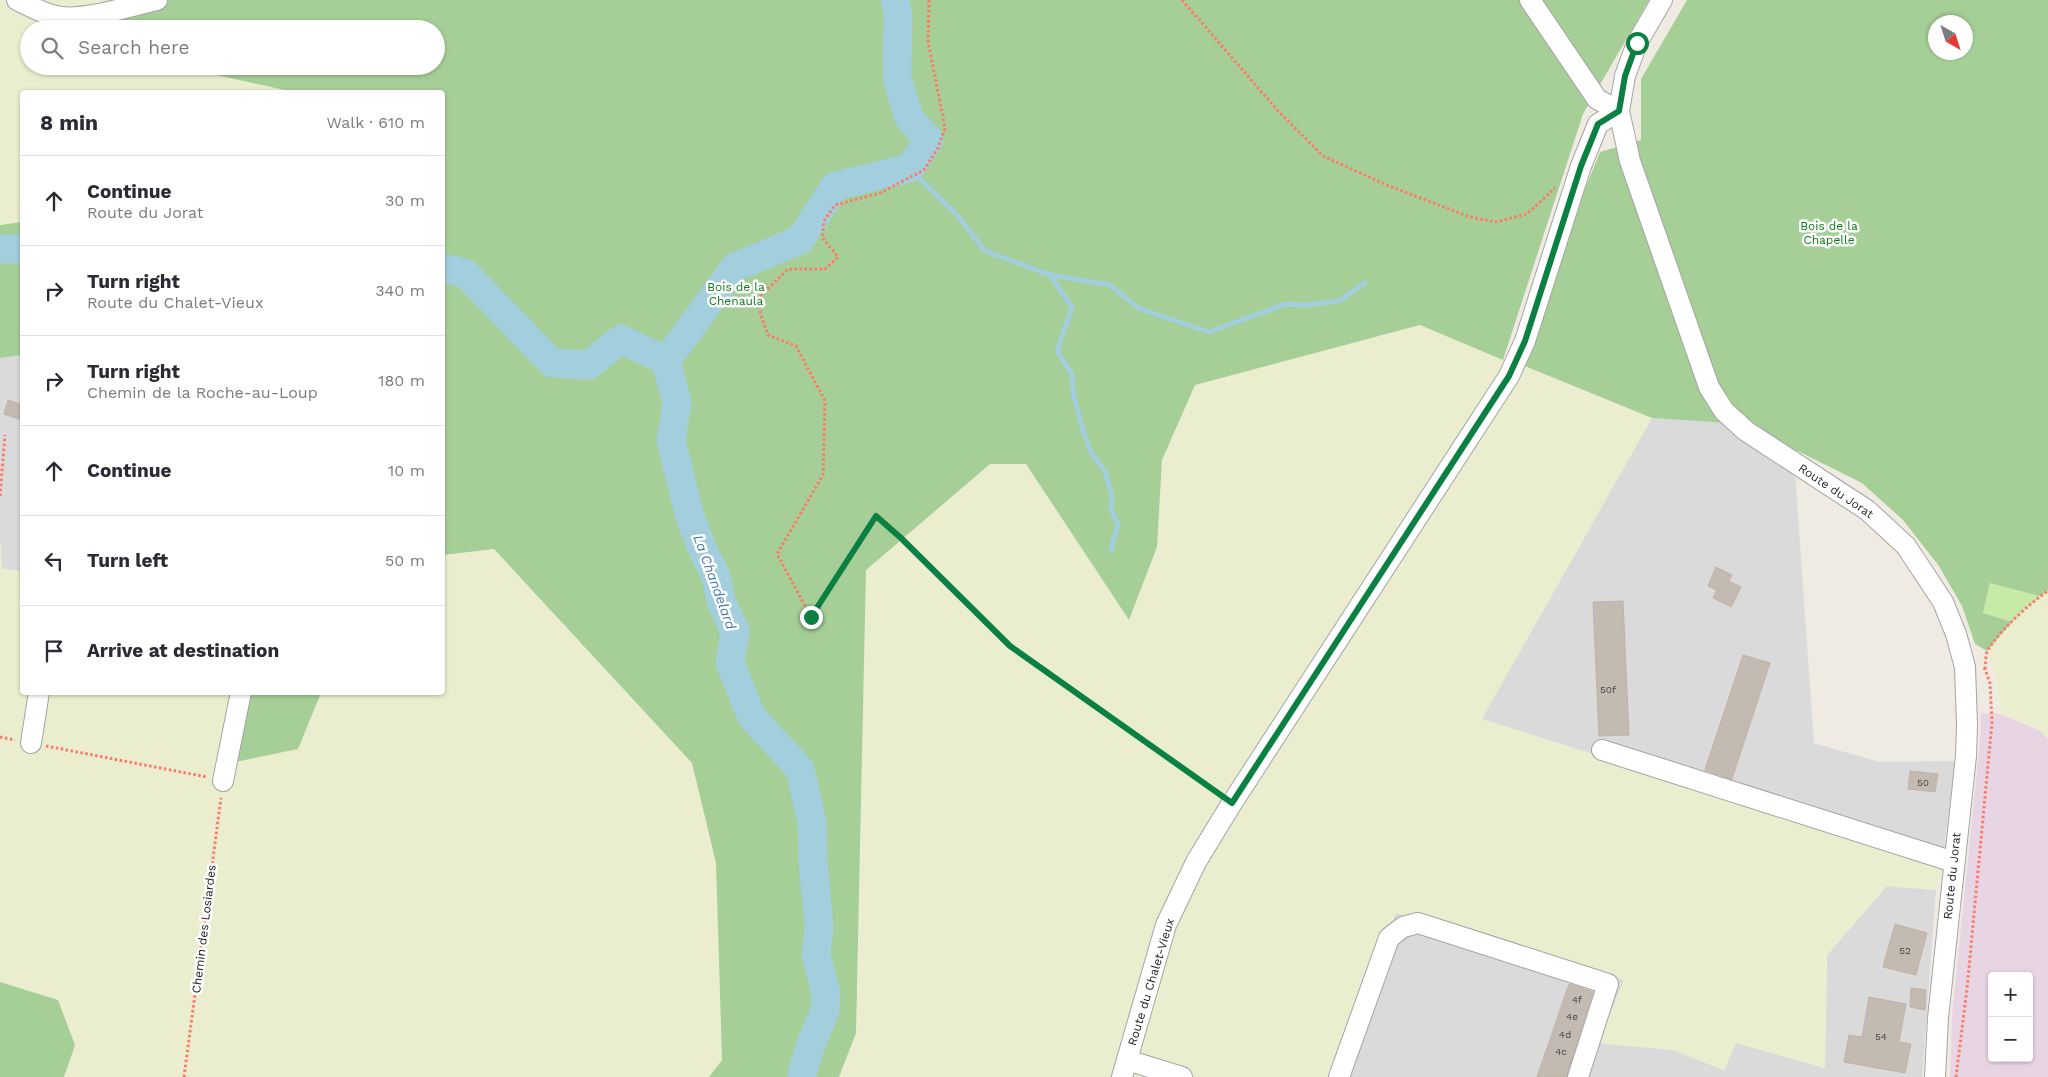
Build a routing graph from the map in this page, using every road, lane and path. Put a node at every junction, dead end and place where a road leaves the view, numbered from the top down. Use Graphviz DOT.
graph roads {
  1 [pos="18,0"];
  2 [pos="157,0"];
  3 [pos="929,0"];
  4 [pos="1182,0"];
  5 [pos="1530,0"];
  6 [pos="1662,0"];
  7 [pos="1619,111"];
  8 [pos="1560,184"];
  9 [pos="5,436"];
  10 [pos="0,496"];
  11 [pos="2048,589"];
  12 [pos="1965,667"];
  13 [pos="1985,669"];
  14 [pos="39,695"];
  15 [pos="240,695"];
  16 [pos="0,737"];
  17 [pos="31,743"];
  18 [pos="1602,750"];
  19 [pos="223,781"];
  20 [pos="1232,803"];
  21 [pos="1954,862"];
  22 [pos="1125,1068"];
  23 [pos="184,1077"];
  24 [pos="1182,1077"];
  25 [pos="1339,1077"];
  26 [pos="1578,1077"];
  27 [pos="1935,1077"];
  28 [pos="1956,1077"];
  1 -- 2 [label="street"];
  3 -- 20 [label="path"];
  4 -- 8 [label="path"];
  5 -- 7 [label="street"];
  6 -- 7 [label="street, Route du Jorat"];
  7 -- 12 [label="street, Route du Jorat"];
  7 -- 20 [label="street, Route du Chalet-Vieux"];
  9 -- 10 [label="path"];
  11 -- 13 [label="path"];
  12 -- 13 [label="path"];
  12 -- 21 [label="street, Route du Jorat"];
  13 -- 28 [label="path"];
  14 -- 17 [label="street"];
  15 -- 19 [label="street"];
  16 -- 17 [label="path"];
  17 -- 19 [label="path"];
  18 -- 21 [label="street"];
  19 -- 23 [label="path, Chemin des Losiardes"];
  20 -- 22 [label="street, Route du Chalet-Vieux"];
  21 -- 27 [label="street, Route du Jorat"];
  22 -- 24 [label="street"];
  25 -- 26 [label="street"];
}
